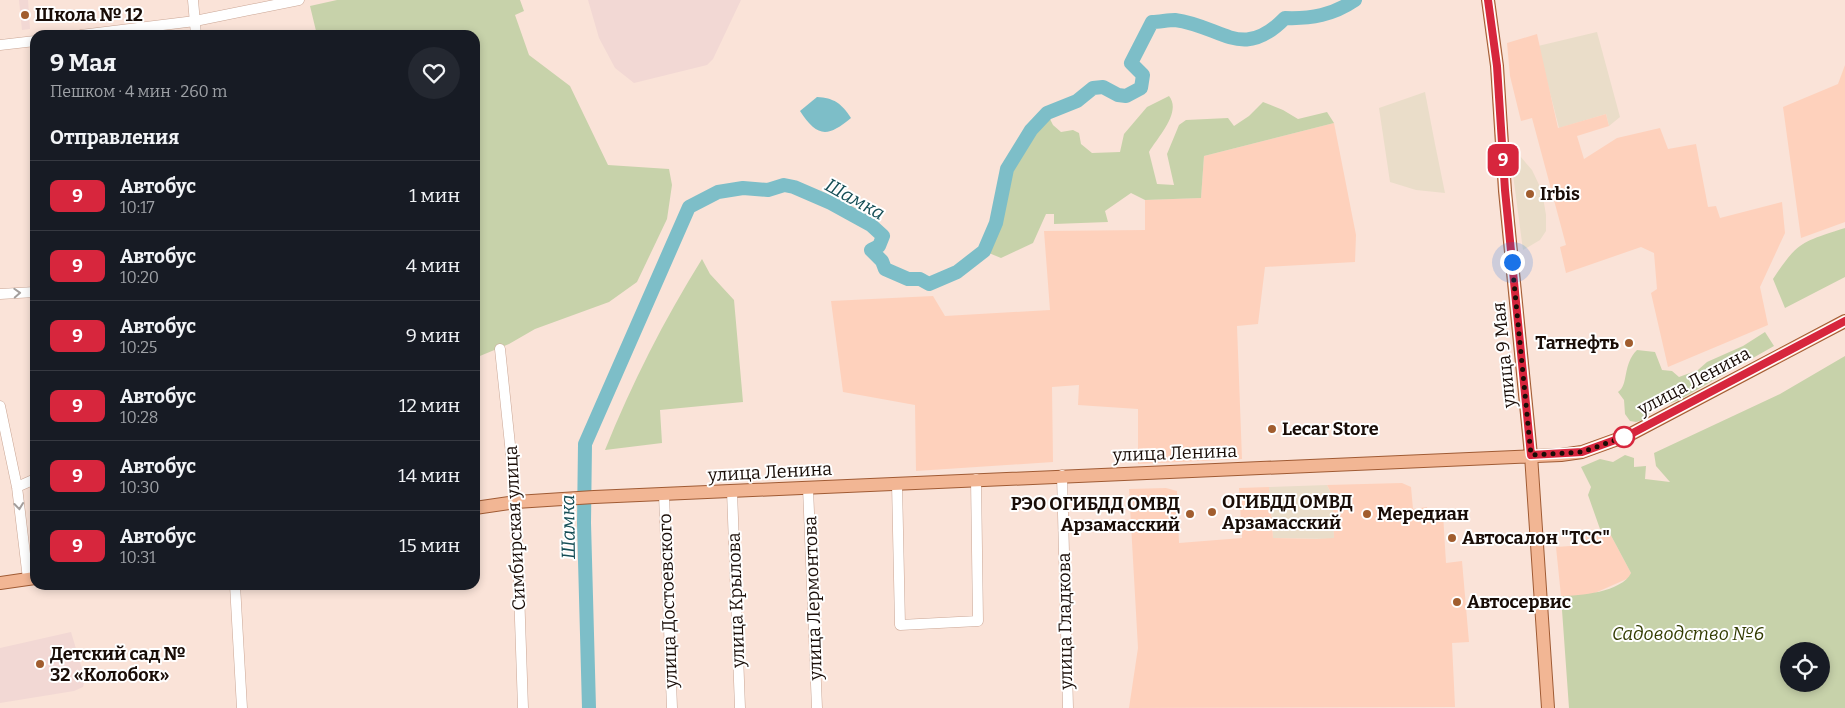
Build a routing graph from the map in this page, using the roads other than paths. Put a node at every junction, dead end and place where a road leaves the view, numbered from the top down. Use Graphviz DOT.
graph roads {
  1 [pos="193,0"];
  2 [pos="299,0"];
  3 [pos="1488,0"];
  4 [pos="284,2"];
  5 [pos="195,21"];
  6 [pos="122,30"];
  7 [pos="196,30"];
  8 [pos="30,42"];
  9 [pos="0,45"];
  10 [pos="30,292"];
  11 [pos="0,294"];
  12 [pos="1845,321"];
  13 [pos="500,349"];
  14 [pos="0,406"];
  15 [pos="1531,455"];
  16 [pos="1062,475"];
  17 [pos="976,479"];
  18 [pos="30,481"];
  19 [pos="897,483"];
  20 [pos="17,487"];
  21 [pos="808,488"];
  22 [pos="732,491"];
  23 [pos="664,494"];
  24 [pos="516,502"];
  25 [pos="480,507"];
  26 [pos="30,572"];
  27 [pos="30,578"];
  28 [pos="0,583"];
  29 [pos="235,590"];
  30 [pos="242,708"];
  31 [pos="524,708"];
  32 [pos="672,708"];
  33 [pos="740,708"];
  34 [pos="817,708"];
  35 [pos="1068,708"];
  36 [pos="1548,708"];
  1 -- 5 [label="street"];
  2 -- 4 [label="street"];
  3 -- 15 [label="main road, улица 9 Мая"];
  4 -- 5 [label="street"];
  5 -- 6 [label="street"];
  5 -- 7 [label="street"];
  8 -- 9 [label="street"];
  11 -- 10 [label="street, one-way"];
  12 -- 15 [label="main road, улица Ленина"];
  13 -- 24 [label="street, Симбирская улица"];
  14 -- 20 [label="street"];
  15 -- 16 [label="main road, улица Ленина"];
  15 -- 36 [label="main road, улица 9 Мая"];
  16 -- 17 [label="main road, улица Ленина"];
  16 -- 35 [label="street, улица Гладкова"];
  17 -- 19 [label="main road, улица Ленина"];
  17 -- 19 [label="street"];
  18 -- 20 [label="street"];
  19 -- 21 [label="main road, улица Ленина"];
  20 -- 26 [label="street, one-way"];
  21 -- 22 [label="main road, улица Ленина"];
  21 -- 34 [label="street, улица Лермонтова"];
  22 -- 23 [label="main road, улица Ленина"];
  22 -- 33 [label="street, улица Крылова"];
  23 -- 24 [label="main road, улица Ленина"];
  23 -- 32 [label="street, улица Достоевского"];
  24 -- 25 [label="main road, улица Ленина"];
  24 -- 31 [label="street, Симбирская улица"];
  27 -- 28 [label="main road"];
  29 -- 30 [label="street"];
}
